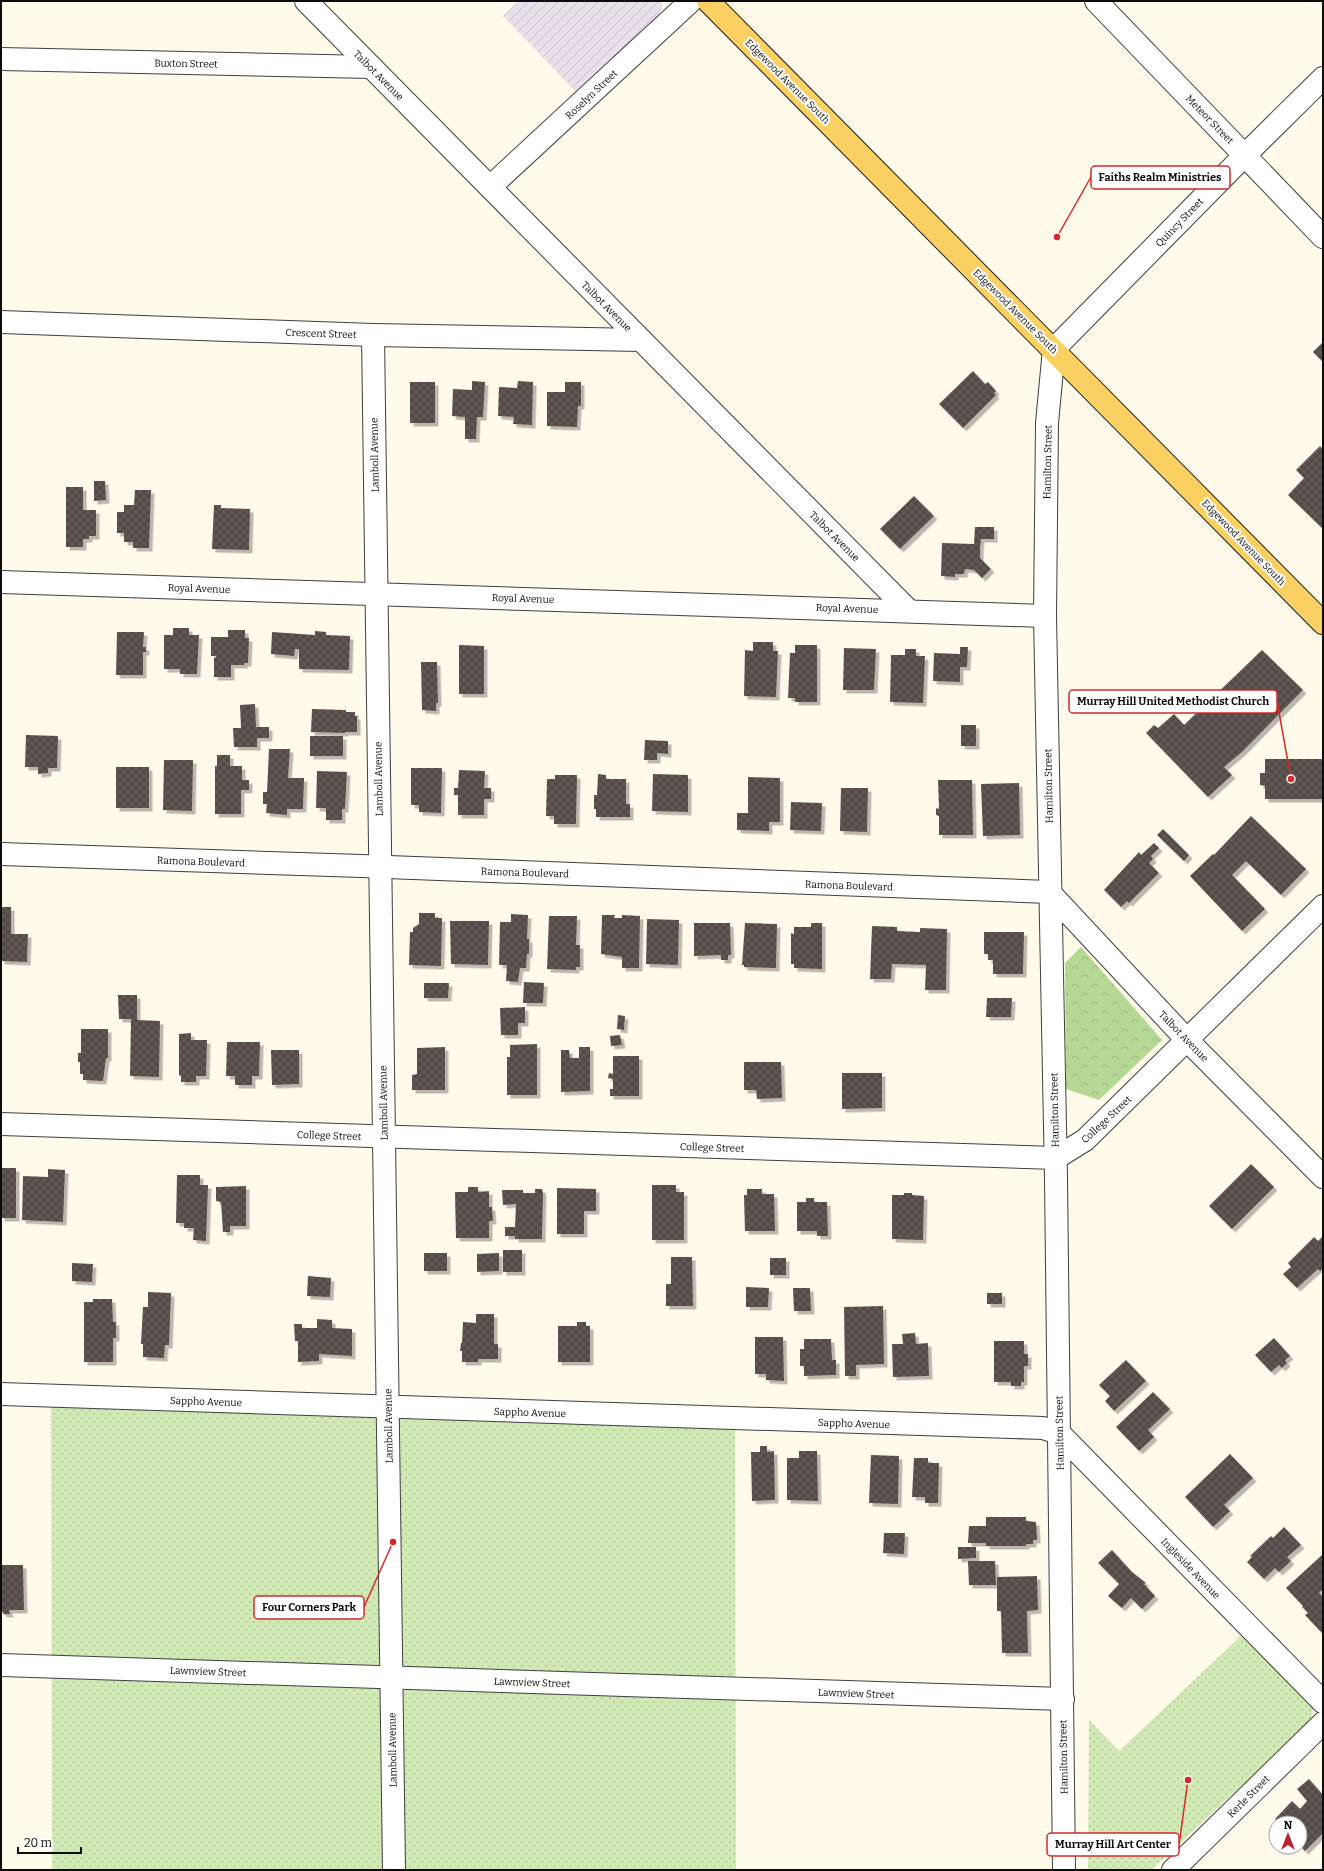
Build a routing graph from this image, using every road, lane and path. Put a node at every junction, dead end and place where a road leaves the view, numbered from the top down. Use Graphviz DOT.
graph roads {
  1 [pos="306,1"];
  2 [pos="691,1"];
  3 [pos="708,1"];
  4 [pos="1096,1"];
  5 [pos="1,59"];
  6 [pos="371,67"];
  7 [pos="1323,78"];
  8 [pos="1245,155"];
  9 [pos="490,187"];
  10 [pos="1323,237"];
  11 [pos="1,322"];
  12 [pos="373,335"];
  13 [pos="641,340"];
  14 [pos="1054,349"];
  15 [pos="1,582"];
  16 [pos="375,593"];
  17 [pos="908,610"];
  18 [pos="1045,616"];
  19 [pos="1323,623"];
  20 [pos="1,854"];
  21 [pos="380,866"];
  22 [pos="1049,892"];
  23 [pos="1323,906"];
  24 [pos="1188,1041"];
  25 [pos="1,1124"];
  26 [pos="383,1136"];
  27 [pos="1056,1158"];
  28 [pos="1323,1177"];
  29 [pos="1,1394"];
  30 [pos="388,1408"];
  31 [pos="1059,1433"];
  32 [pos="1,1665"];
  33 [pos="392,1677"];
  34 [pos="1063,1699"];
  35 [pos="1323,1702"];
  36 [pos="1323,1723"];
  37 [pos="394,1870"];
  38 [pos="1064,1870"];
  39 [pos="1173,1870"];
  1 -- 6 [label="street, Talbot Avenue"];
  2 -- 9 [label="street, Roselyn Street"];
  3 -- 14 [label="main road, Edgewood Avenue South"];
  4 -- 8 [label="street, Meteor Street"];
  5 -- 6 [label="street, Buxton Street"];
  6 -- 9 [label="street, Talbot Avenue"];
  7 -- 8 [label="street, Quincy Street"];
  8 -- 10 [label="street, Meteor Street"];
  8 -- 14 [label="street, Quincy Street"];
  9 -- 13 [label="street, Talbot Avenue"];
  11 -- 12 [label="street, Crescent Street"];
  12 -- 13 [label="street, Crescent Street"];
  12 -- 16 [label="street, Lamboll Avenue"];
  13 -- 17 [label="street, Talbot Avenue"];
  14 -- 18 [label="street, Hamilton Street"];
  14 -- 19 [label="main road, Edgewood Avenue South"];
  15 -- 16 [label="street, Royal Avenue"];
  16 -- 17 [label="street, Royal Avenue"];
  16 -- 21 [label="street, Lamboll Avenue"];
  17 -- 18 [label="street, Royal Avenue"];
  18 -- 22 [label="street, Hamilton Street"];
  20 -- 21 [label="street, Ramona Boulevard"];
  21 -- 22 [label="street, Ramona Boulevard"];
  21 -- 26 [label="street, Lamboll Avenue"];
  22 -- 24 [label="street, Talbot Avenue"];
  22 -- 27 [label="street, Hamilton Street"];
  23 -- 24 [label="street, College Street"];
  24 -- 27 [label="street, College Street"];
  24 -- 28 [label="street, Talbot Avenue"];
  25 -- 26 [label="street, College Street"];
  26 -- 27 [label="street, College Street"];
  26 -- 30 [label="street, Lamboll Avenue"];
  27 -- 31 [label="street, Hamilton Street"];
  29 -- 30 [label="street, Sappho Avenue"];
  30 -- 31 [label="street, Sappho Avenue"];
  30 -- 33 [label="street, Lamboll Avenue"];
  31 -- 34 [label="street, Hamilton Street"];
  31 -- 35 [label="street, Ingleside Avenue"];
  32 -- 33 [label="street, Lawnview Street"];
  33 -- 34 [label="street, Lawnview Street"];
  33 -- 37 [label="street, Lamboll Avenue"];
  34 -- 38 [label="street, Hamilton Street"];
  36 -- 39 [label="street, Kerle Street"];
}
